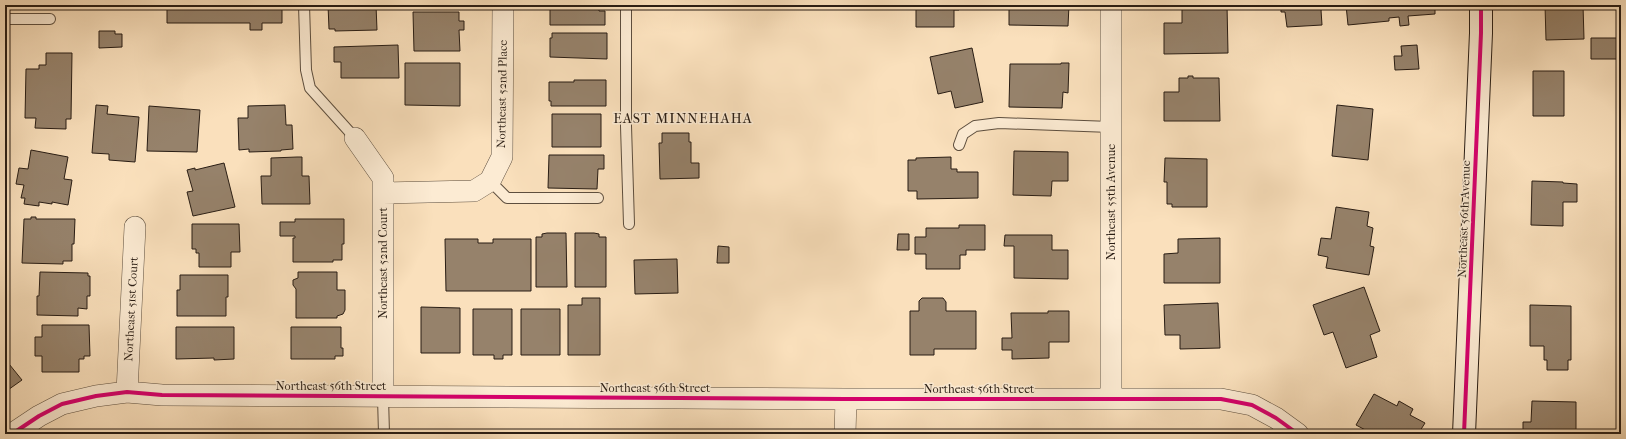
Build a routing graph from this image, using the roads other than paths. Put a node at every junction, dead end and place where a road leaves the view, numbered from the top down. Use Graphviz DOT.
graph roads {
  1 [pos="304,5"];
  2 [pos="503,5"];
  3 [pos="626,5"];
  4 [pos="1111,5"];
  5 [pos="1481,5"];
  6 [pos="5,19"];
  7 [pos="50,20"];
  8 [pos="1111,127"];
  9 [pos="355,138"];
  10 [pos="959,145"];
  11 [pos="490,181"];
  12 [pos="383,193"];
  13 [pos="598,198"];
  14 [pos="629,224"];
  15 [pos="134,227"];
  16 [pos="127,392"];
  17 [pos="383,397"];
  18 [pos="1111,398"];
  19 [pos="846,399"];
  20 [pos="12,434"];
  21 [pos="384,434"];
  22 [pos="846,434"];
  23 [pos="1298,434"];
  24 [pos="1464,434"];
  1 -- 9 [label="lane"];
  2 -- 11 [label="street, Northeast 52nd Place"];
  3 -- 14 [label="lane"];
  4 -- 8 [label="street, Northeast 55th Avenue"];
  5 -- 24 [label="street, Northeast 56th Avenue"];
  6 -- 7 [label="lane"];
  8 -- 10 [label="lane"];
  8 -- 18 [label="street, Northeast 55th Avenue"];
  9 -- 12 [label="street, Northeast 52nd Court"];
  11 -- 12 [label="street"];
  11 -- 13 [label="lane"];
  12 -- 17 [label="street, Northeast 52nd Court"];
  15 -- 16 [label="street, Northeast 51st Court"];
  16 -- 17 [label="street, Northeast 56th Street"];
  16 -- 20 [label="street, Northeast 56th Street"];
  17 -- 19 [label="street, Northeast 56th Street"];
  17 -- 21 [label="lane"];
  18 -- 19 [label="street, Northeast 56th Street"];
  18 -- 23 [label="street, Northeast 56th Street"];
  19 -- 22 [label="street"];
}
